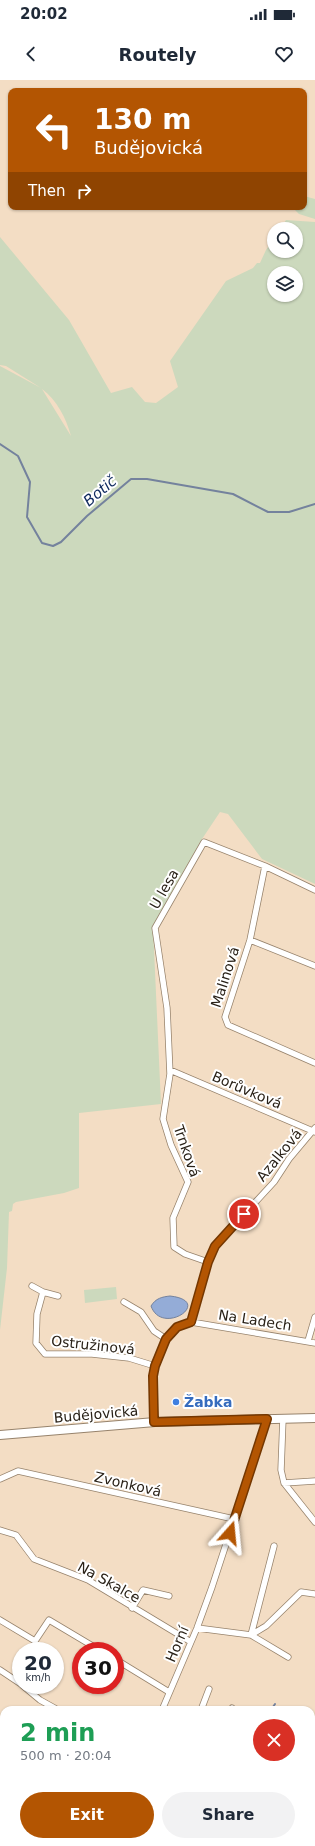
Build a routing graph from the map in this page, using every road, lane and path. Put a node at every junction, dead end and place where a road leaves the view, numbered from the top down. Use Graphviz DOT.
graph roads {
  1 [pos="265,866"];
  2 [pos="315,890"];
  3 [pos="250,940"];
  4 [pos="315,966"];
  5 [pos="315,1062"];
  6 [pos="170,1070"];
  7 [pos="314,1130"];
  8 [pos="208,1262"];
  9 [pos="32,1286"];
  10 [pos="43,1292"];
  11 [pos="58,1296"];
  12 [pos="124,1302"];
  13 [pos="315,1317"];
  14 [pos="191,1322"];
  15 [pos="166,1339"];
  16 [pos="308,1341"];
  17 [pos="315,1343"];
  18 [pos="155,1366"];
  19 [pos="283,1418"];
  20 [pos="315,1418"];
  21 [pos="267,1419"];
  22 [pos="154,1422"];
  23 [pos="0,1435"];
  24 [pos="0,1479"];
  25 [pos="315,1480"];
  26 [pos="284,1483"];
  27 [pos="234,1519"];
  28 [pos="315,1522"];
  29 [pos="0,1530"];
  30 [pos="274,1546"];
  31 [pos="315,1594"];
  32 [pos="169,1596"];
  33 [pos="132,1608"];
  34 [pos="0,1620"];
  35 [pos="197,1628"];
  36 [pos="251,1635"];
  37 [pos="86,1642"];
  38 [pos="191,1642"];
  39 [pos="288,1657"];
  40 [pos="124,1664"];
  41 [pos="0,1670"];
  42 [pos="12,1679"];
  43 [pos="209,1689"];
  44 [pos="170,1692"];
  45 [pos="32,1694"];
  46 [pos="51,1706"];
  47 [pos="164,1706"];
  48 [pos="202,1706"];
  1 -- 2 [label="street, U lesa"];
  1 -- 3 [label="street, Malinová"];
  1 -- 6 [label="street, U lesa"];
  3 -- 4 [label="street"];
  3 -- 5 [label="street, Malinová"];
  6 -- 7 [label="street, Borůvková"];
  6 -- 8 [label="street, Trnková"];
  7 -- 8 [label="street, Azalková"];
  8 -- 14 [label="street, Azalková"];
  9 -- 10 [label="street"];
  10 -- 11 [label="street"];
  10 -- 18 [label="street, Ostružinová"];
  12 -- 15 [label="street"];
  13 -- 16 [label="street"];
  14 -- 15 [label="street"];
  14 -- 16 [label="street, Na Ladech"];
  15 -- 18 [label="street"];
  16 -- 17 [label="street, Na Ladech"];
  18 -- 22 [label="street"];
  19 -- 20 [label="main road, Budějovická"];
  19 -- 21 [label="main road, Budějovická"];
  19 -- 26 [label="street"];
  21 -- 22 [label="main road, Budějovická"];
  21 -- 27 [label="street, Horní"];
  22 -- 23 [label="main road, Budějovická"];
  24 -- 27 [label="street, Zvonková"];
  25 -- 26 [label="street"];
  26 -- 28 [label="street"];
  27 -- 35 [label="street, Horní"];
  29 -- 33 [label="street, Na Skalce"];
  30 -- 36 [label="street"];
  31 -- 36 [label="street"];
  32 -- 33 [label="street"];
  33 -- 38 [label="street, Na Skalce"];
  34 -- 37 [label="street"];
  35 -- 36 [label="street"];
  35 -- 38 [label="street, Horní"];
  36 -- 39 [label="street"];
  38 -- 44 [label="street, Horní"];
  40 -- 44 [label="street"];
  41 -- 42 [label="street"];
  43 -- 48 [label="street"];
  44 -- 47 [label="street, Horní"];
  45 -- 46 [label="street"];
}
